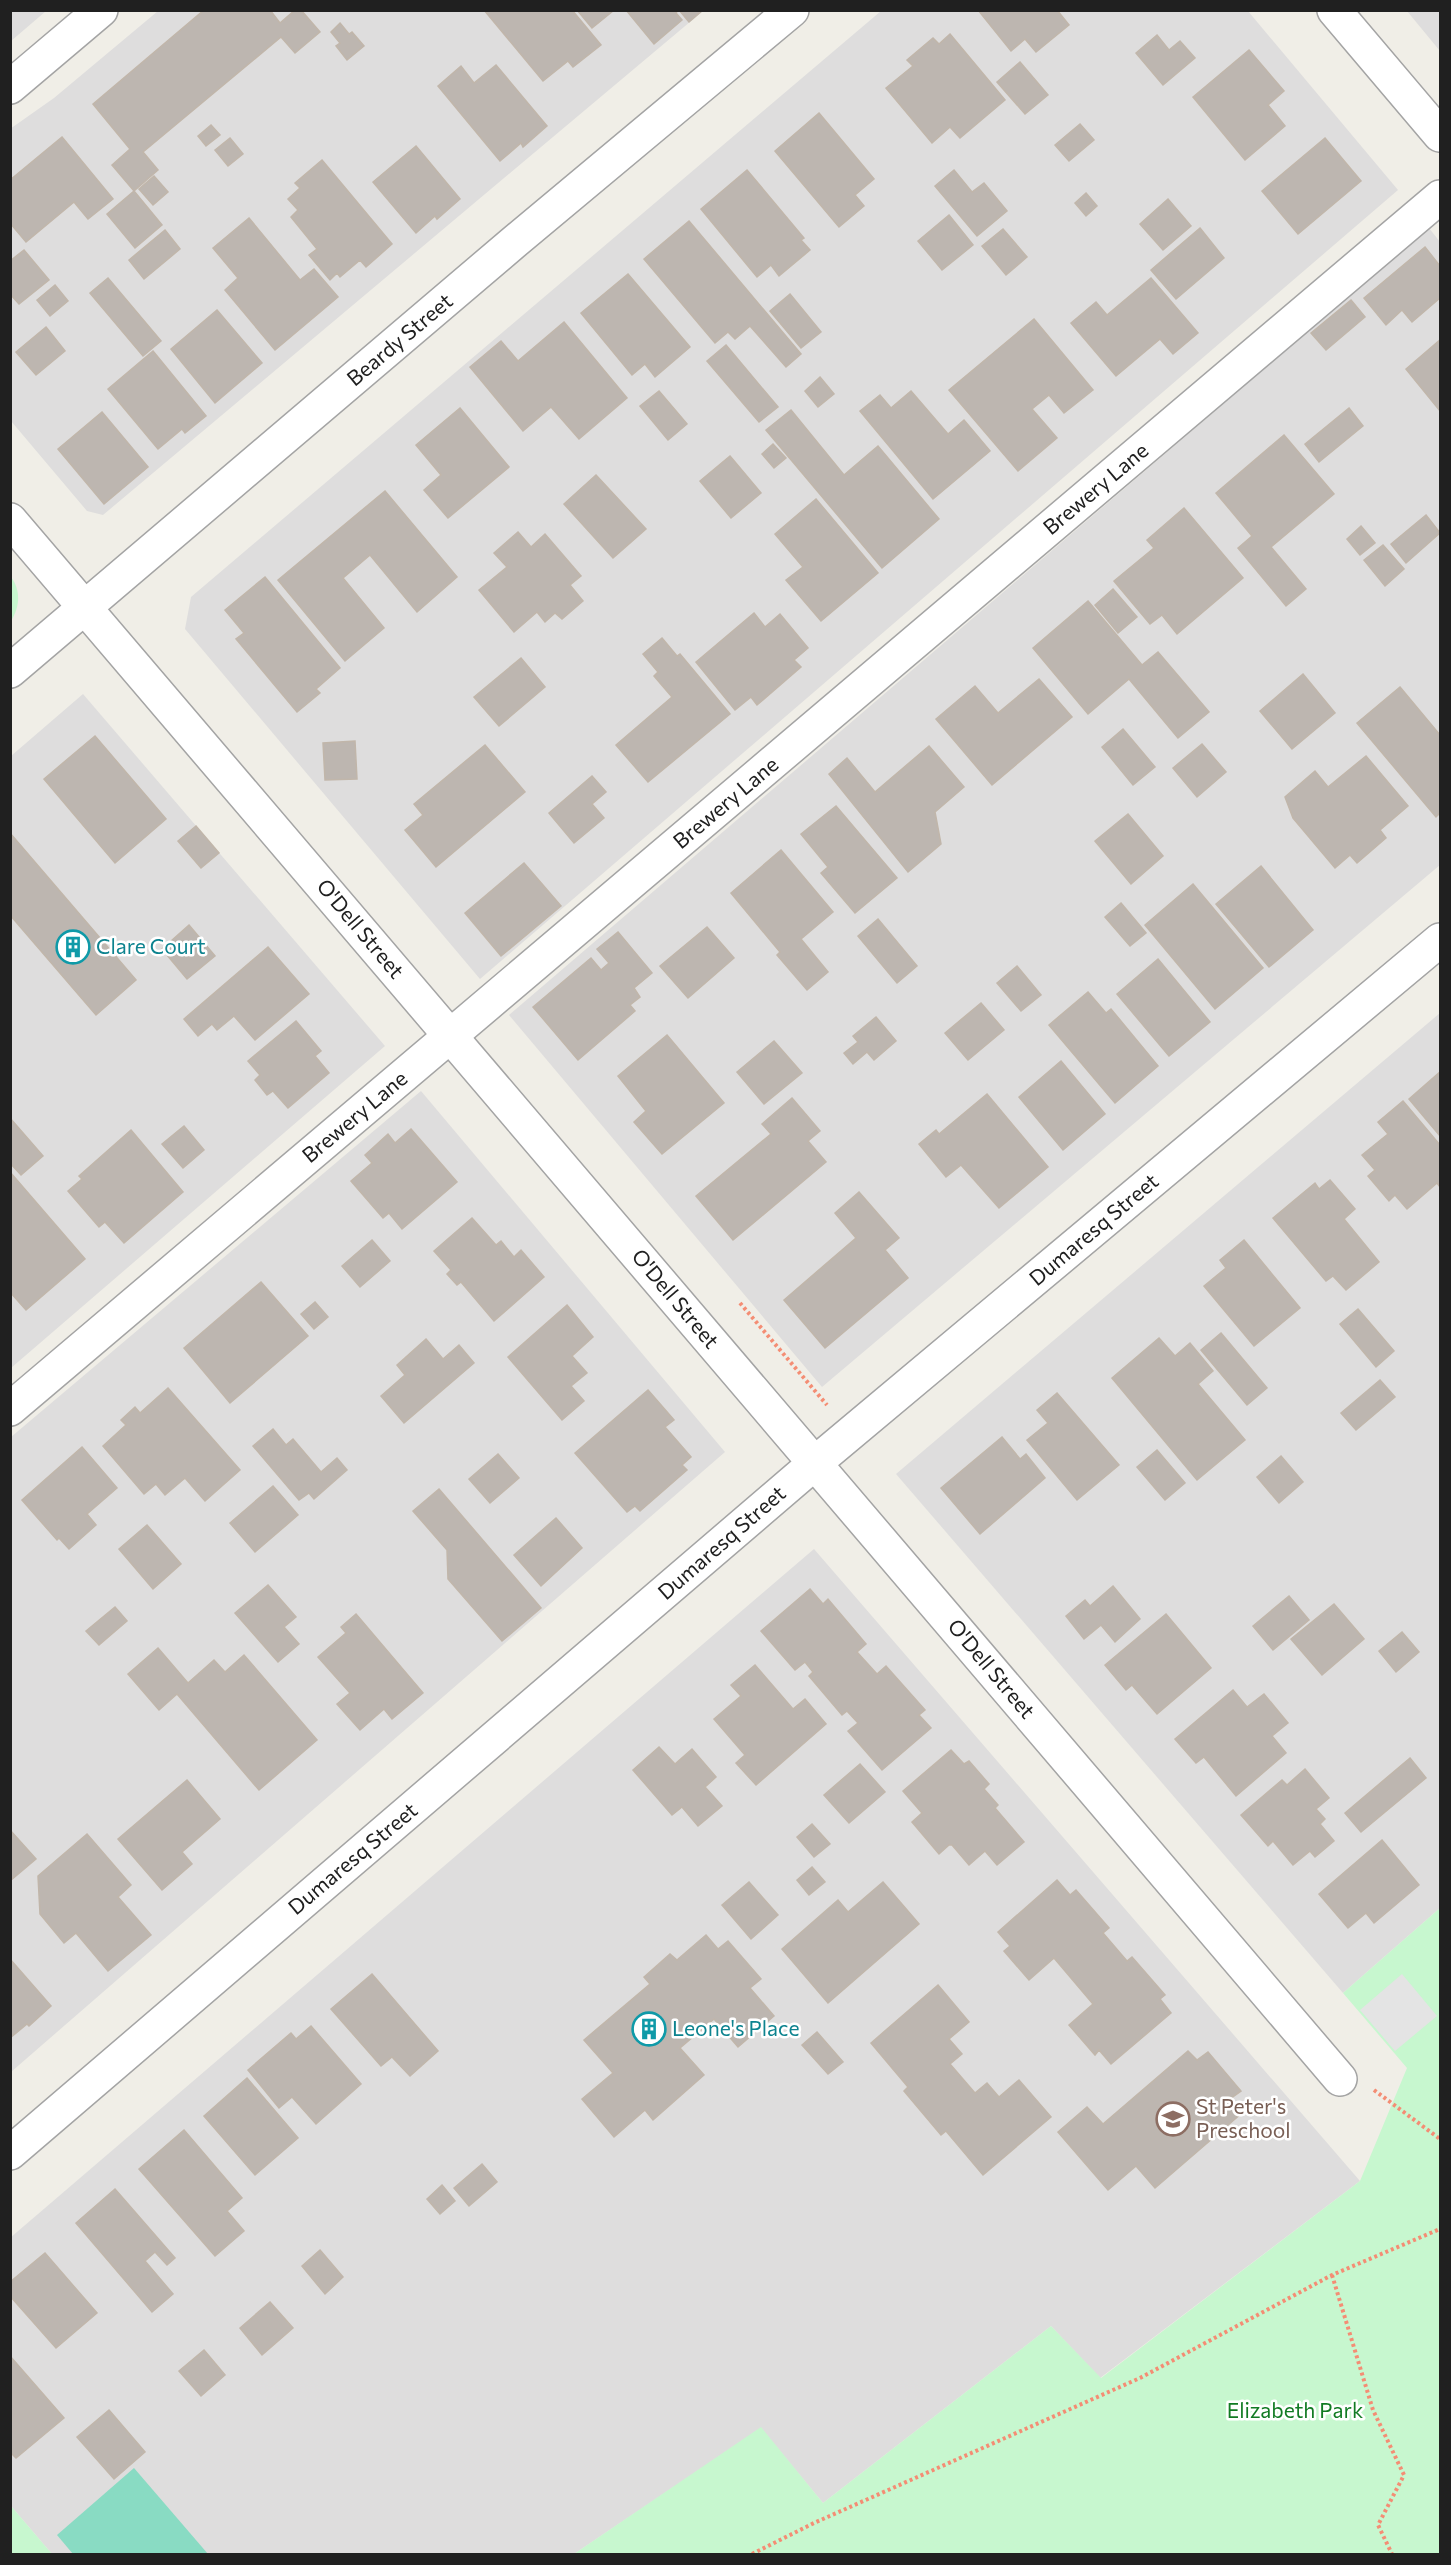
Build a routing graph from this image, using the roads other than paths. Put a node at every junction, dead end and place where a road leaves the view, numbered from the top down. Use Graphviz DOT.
graph roads {
  1 [pos="101,10"];
  2 [pos="792,10"];
  3 [pos="1334,10"];
  4 [pos="10,87"];
  5 [pos="1440,135"];
  6 [pos="1440,197"];
  7 [pos="10,520"];
  8 [pos="85,608"];
  9 [pos="10,671"];
  10 [pos="1440,940"];
  11 [pos="451,1036"];
  12 [pos="10,1408"];
  13 [pos="815,1463"];
  14 [pos="1340,2079"];
  15 [pos="10,2153"];
  1 -- 4 [label="street"];
  2 -- 8 [label="street, Beardy Street"];
  3 -- 5 [label="street"];
  6 -- 11 [label="street, Brewery Lane"];
  7 -- 8 [label="street, O'Dell Street"];
  8 -- 9 [label="street, Beardy Street"];
  8 -- 11 [label="street, O'Dell Street"];
  10 -- 13 [label="street, Dumaresq Street"];
  11 -- 12 [label="street, Brewery Lane"];
  11 -- 13 [label="street, O'Dell Street"];
  13 -- 14 [label="street, O'Dell Street"];
  13 -- 15 [label="street, Dumaresq Street"];
}
